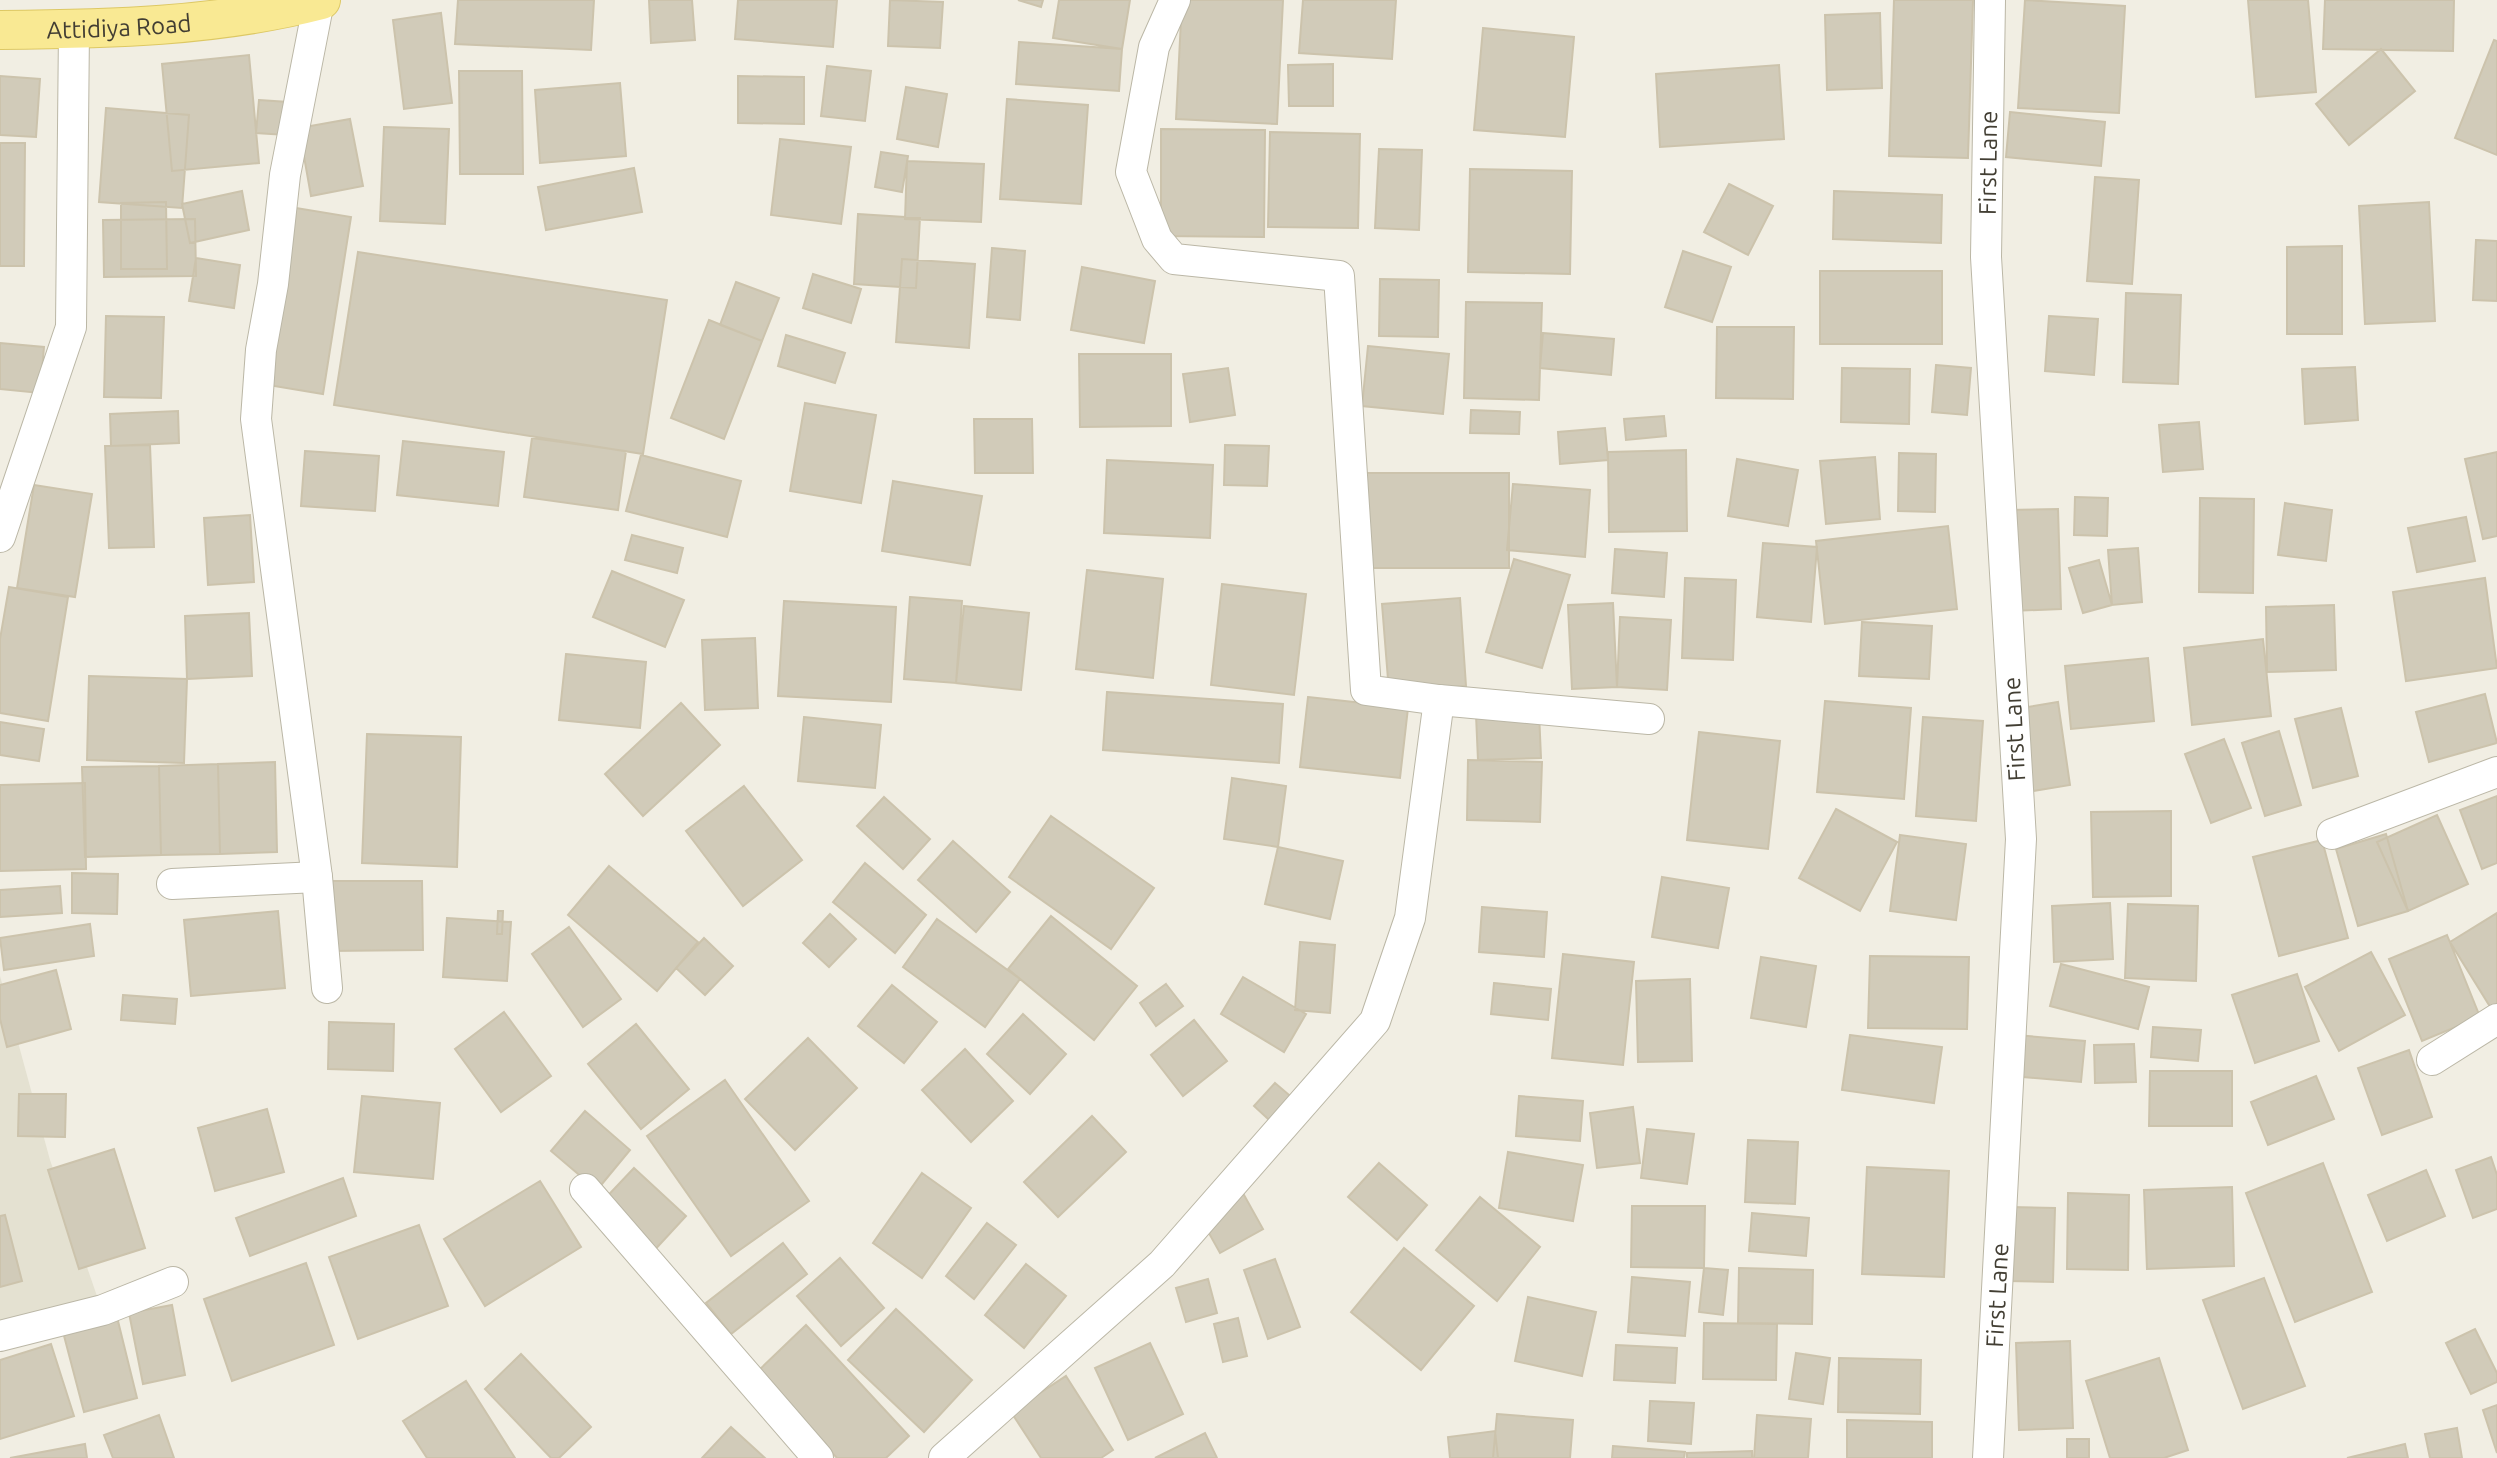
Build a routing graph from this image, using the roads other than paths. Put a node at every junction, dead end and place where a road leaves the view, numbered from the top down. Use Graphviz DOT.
graph roads {
  1 [pos="320,0"];
  2 [pos="1175,0"];
  3 [pos="1990,0"];
  4 [pos="74,29"];
  5 [pos="0,30"];
  6 [pos="0,537"];
  7 [pos="1439,700"];
  8 [pos="1648,719"];
  9 [pos="2497,772"];
  10 [pos="2332,834"];
  11 [pos="317,877"];
  12 [pos="172,884"];
  13 [pos="327,988"];
  14 [pos="2497,1019"];
  15 [pos="2432,1060"];
  16 [pos="585,1189"];
  17 [pos="173,1282"];
  18 [pos="0,1336"];
  19 [pos="818,1458"];
  20 [pos="944,1458"];
  21 [pos="1988,1458"];
  1 -- 4 [label="main road, Attidiya Road"];
  1 -- 11 [label="street"];
  2 -- 7 [label="street"];
  3 -- 21 [label="street, First Lane"];
  4 -- 5 [label="main road, Attidiya Road"];
  4 -- 6 [label="street"];
  7 -- 8 [label="street"];
  7 -- 20 [label="street"];
  9 -- 10 [label="street"];
  11 -- 12 [label="street"];
  11 -- 13 [label="street"];
  14 -- 15 [label="street"];
  16 -- 19 [label="street"];
  17 -- 18 [label="street"];
}
